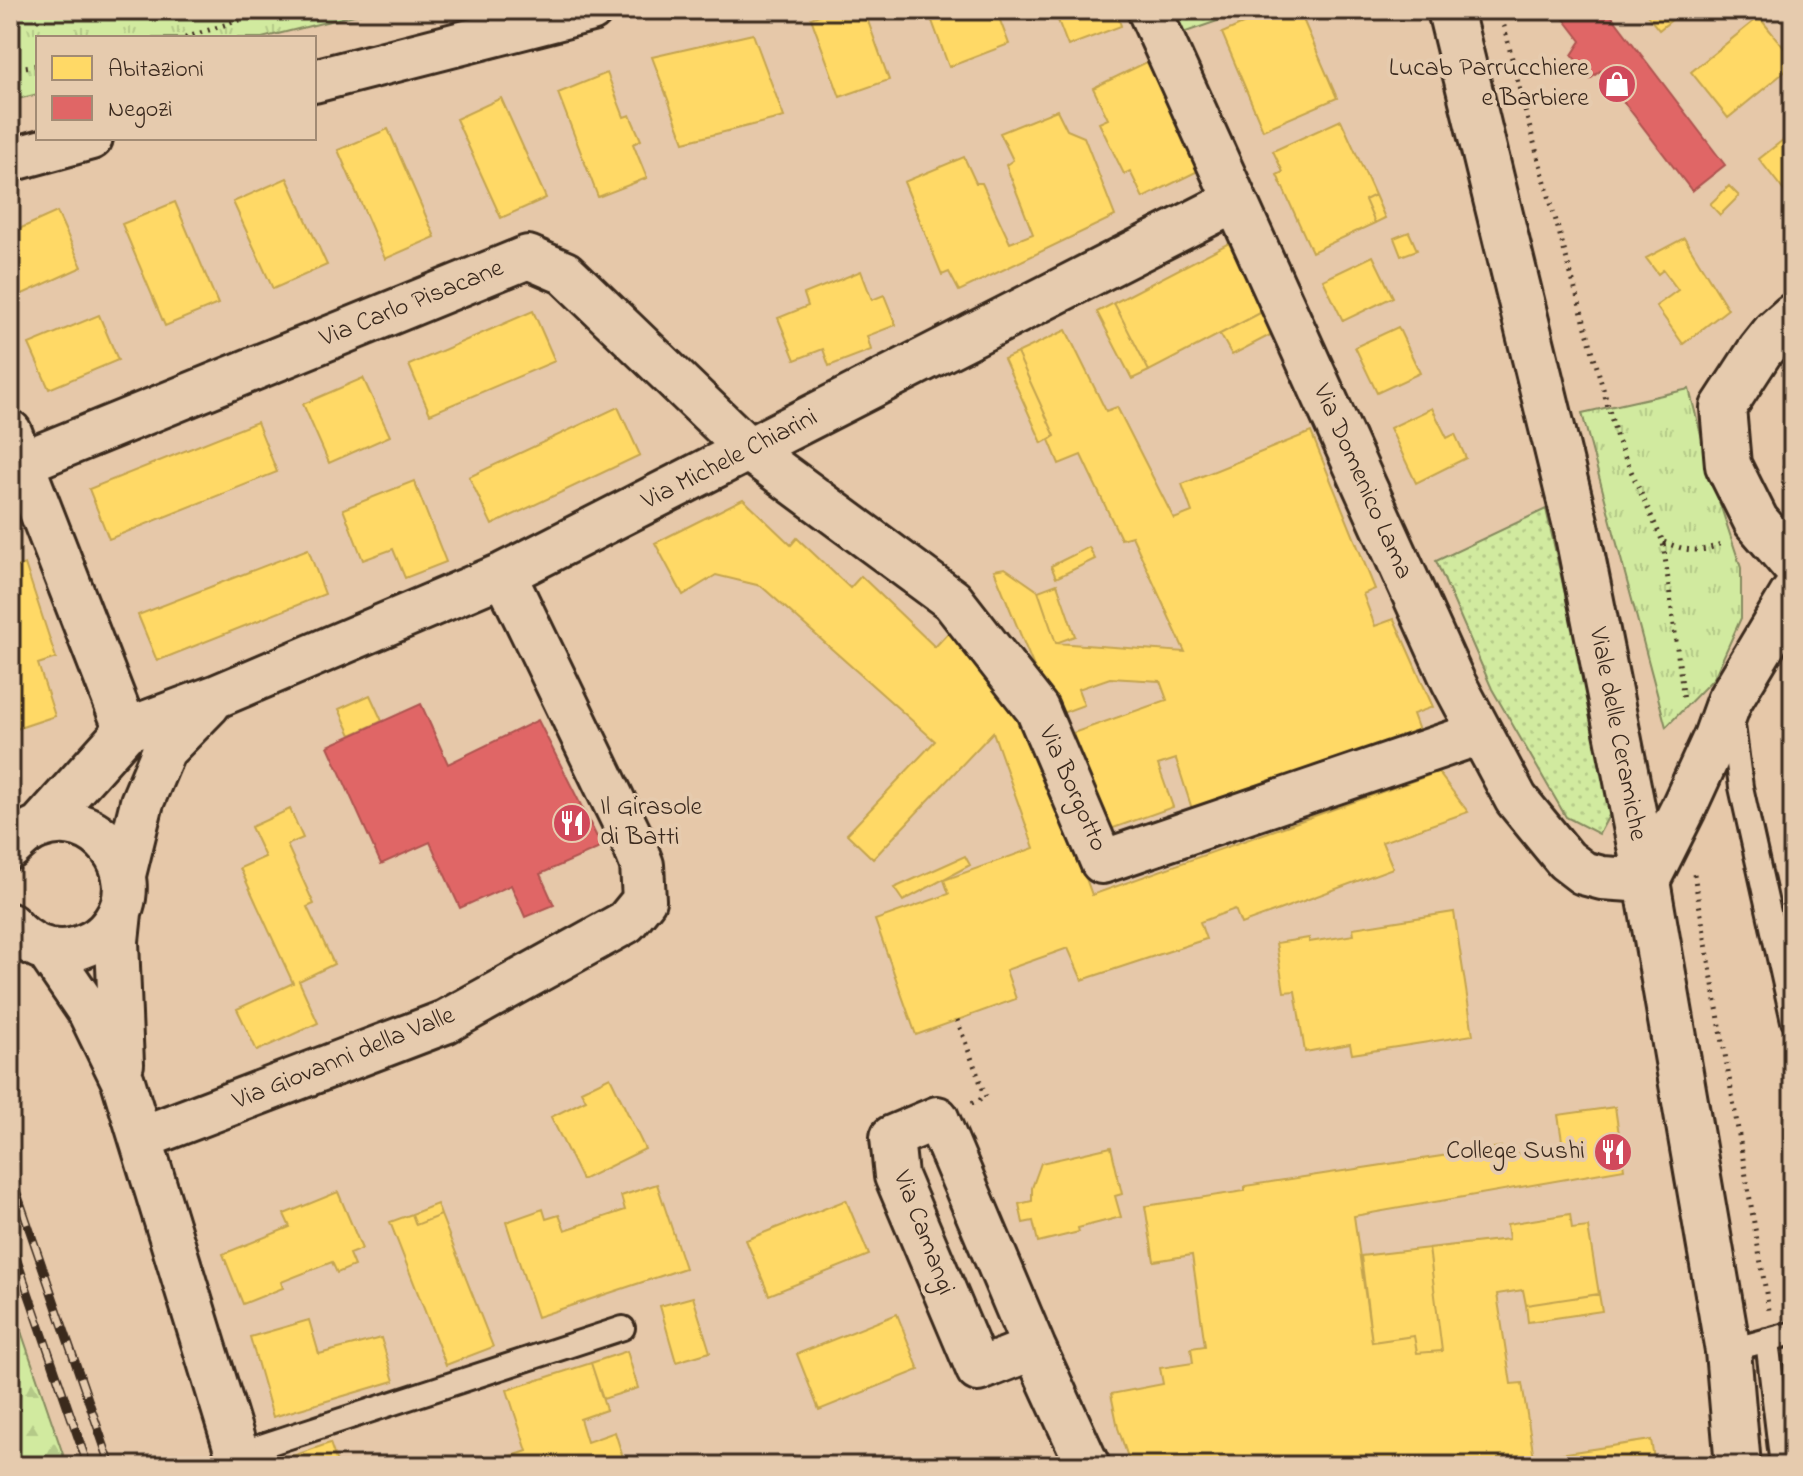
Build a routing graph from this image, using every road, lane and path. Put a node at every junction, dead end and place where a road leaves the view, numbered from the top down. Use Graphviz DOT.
graph roads {
  1 [pos="270,10"];
  2 [pos="591,10"];
  3 [pos="1149,10"];
  4 [pos="1450,10"];
  5 [pos="1500,10"];
  6 [pos="191,36"];
  7 [pos="36,65"];
  8 [pos="10,69"];
  9 [pos="316,80"];
  10 [pos="84,140"];
  11 [pos="10,160"];
  12 [pos="1235,201"];
  13 [pos="1793,316"];
  14 [pos="1793,408"];
  15 [pos="16,448"];
  16 [pos="749,450"];
  17 [pos="1784,487"];
  18 [pos="1793,564"];
  19 [pos="504,574"];
  20 [pos="1793,594"];
  21 [pos="215,697"];
  22 [pos="1729,701"];
  23 [pos="1686,712"];
  24 [pos="126,730"];
  25 [pos="1480,733"];
  26 [pos="25,837"];
  27 [pos="1694,871"];
  28 [pos="1647,881"];
  29 [pos="122,894"];
  30 [pos="22,936"];
  31 [pos="957,1020"];
  32 [pos="1793,1021"];
  33 [pos="123,1081"];
  34 [pos="937,1118"];
  35 [pos="141,1138"];
  36 [pos="623,1328"];
  37 [pos="1761,1342"];
  38 [pos="1034,1348"];
  39 [pos="239,1460"];
  40 [pos="1088,1466"];
  41 [pos="1738,1466"];
  42 [pos="1756,1466"];
  43 [pos="1782,1466"];
  1 -- 6 [label="path"];
  2 -- 9 [label="street"];
  3 -- 12 [label="street, Via Domenico Lama"];
  4 -- 28 [label="main road, Viale delle Ceramiche"];
  5 -- 23 [label="path"];
  7 -- 8 [label="path"];
  10 -- 11 [label="street"];
  12 -- 16 [label="street, Via Michele Chiarini"];
  12 -- 25 [label="street, Via Domenico Lama"];
  13 -- 18 [label="main road"];
  14 -- 17 [label="path"];
  15 -- 16 [label="street, Via Carlo Pisacane"];
  15 -- 24 [label="street"];
  16 -- 19 [label="street, Via Michele Chiarini"];
  16 -- 25 [label="street, Via Borgotto"];
  19 -- 21 [label="street, Via Michele Chiarini"];
  19 -- 35 [label="street, Via Giovanni della Valle"];
  20 -- 22 [label="main road"];
  21 -- 24 [label="street, Via Michele Chiarini"];
  21 -- 29 [label="street, Via Michele Chiarini"];
  22 -- 28 [label="main road"];
  22 -- 32 [label="lane"];
  24 -- 26 [label="street, Via Michele Chiarini"];
  25 -- 28 [label="street, Via Domenico Lama"];
  26 -- 29 [label="street"];
  27 -- 37 [label="path"];
  28 -- 37 [label="main road, Viale delle Ceramiche"];
  29 -- 30 [label="street"];
  29 -- 33 [label="street"];
  30 -- 33 [label="street"];
  31 -- 34 [label="path"];
  33 -- 35 [label="street"];
  34 -- 38 [label="street"];
  34 -- 38 [label="street, Via Camangi"];
  35 -- 39 [label="street"];
  36 -- 39 [label="lane"];
  37 -- 41 [label="main road, Viale delle Ceramiche"];
  37 -- 42 [label="lane"];
  37 -- 43 [label="lane"];
  38 -- 40 [label="street"];
}
